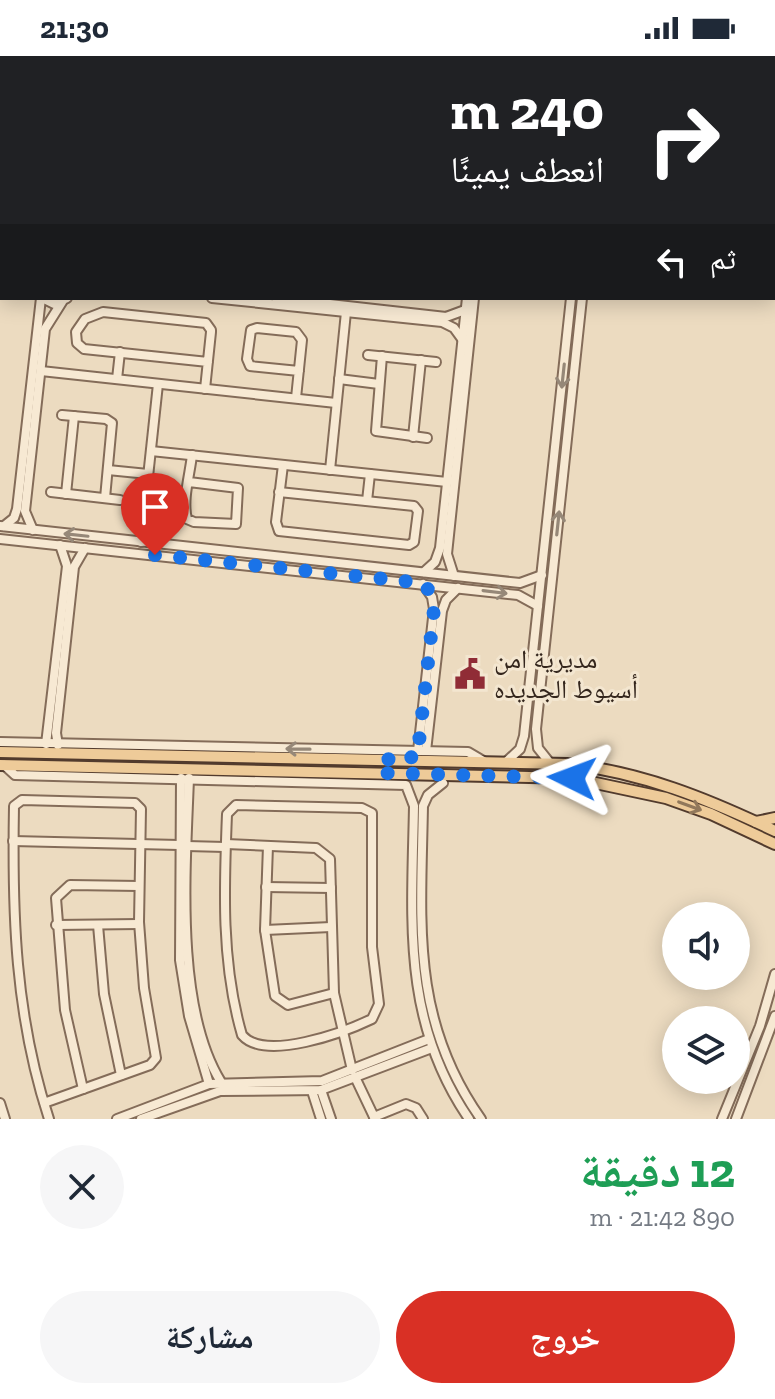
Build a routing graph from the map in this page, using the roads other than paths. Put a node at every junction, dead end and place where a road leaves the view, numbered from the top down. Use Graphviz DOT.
graph roads {
  1 [pos="42,300"];
  2 [pos="64,300"];
  3 [pos="231,300"];
  4 [pos="291,300"];
  5 [pos="467,300"];
  6 [pos="474,300"];
  7 [pos="571,300"];
  8 [pos="582,300"];
  9 [pos="465,310"];
  10 [pos="346,312"];
  11 [pos="378,312"];
  12 [pos="462,339"];
  13 [pos="120,352"];
  14 [pos="39,353"];
  15 [pos="368,355"];
  16 [pos="382,356"];
  17 [pos="421,360"];
  18 [pos="208,362"];
  19 [pos="436,362"];
  20 [pos="41,371"];
  21 [pos="299,371"];
  22 [pos="117,379"];
  23 [pos="339,379"];
  24 [pos="158,384"];
  25 [pos="379,384"];
  26 [pos="205,389"];
  27 [pos="296,398"];
  28 [pos="459,399"];
  29 [pos="336,403"];
  30 [pos="62,415"];
  31 [pos="74,416"];
  32 [pos="413,437"];
  33 [pos="427,438"];
  34 [pos="151,451"];
  35 [pos="192,455"];
  36 [pos="283,465"];
  37 [pos="26,469"];
  38 [pos="108,470"];
  39 [pos="330,470"];
  40 [pos="148,474"];
  41 [pos="370,474"];
  42 [pos="552,479"];
  43 [pos="562,480"];
  44 [pos="189,482"];
  45 [pos="447,482"];
  46 [pos="51,492"];
  47 [pos="279,492"];
  48 [pos="66,494"];
  49 [pos="105,498"];
  50 [pos="120,500"];
  51 [pos="367,501"];
  52 [pos="447,513"];
  53 [pos="1,526"];
  54 [pos="33,530"];
  55 [pos="0,539"];
  56 [pos="124,540"];
  57 [pos="141,542"];
  58 [pos="60,545"];
  59 [pos="85,548"];
  60 [pos="124,552"];
  61 [pos="344,564"];
  62 [pos="424,572"];
  63 [pos="342,575"];
  64 [pos="542,575"];
  65 [pos="454,576"];
  66 [pos="423,583"];
  67 [pos="458,588"];
  68 [pos="538,606"];
  69 [pos="0,742"];
  70 [pos="46,744"];
  71 [pos="58,745"];
  72 [pos="0,752"];
  73 [pos="417,753"];
  74 [pos="365,755"];
  75 [pos="344,759"];
  76 [pos="383,759"];
  77 [pos="485,762"];
  78 [pos="506,762"];
  79 [pos="129,763"];
  80 [pos="550,763"];
  81 [pos="2,765"];
  82 [pos="343,772"];
  83 [pos="274,775"];
  84 [pos="185,778"];
  85 [pos="382,778"];
  86 [pos="641,778"];
  87 [pos="443,779"];
  88 [pos="656,782"];
  89 [pos="638,790"];
  90 [pos="652,794"];
  91 [pos="775,818"];
  92 [pos="756,822"];
  93 [pos="775,831"];
  94 [pos="13,841"];
  95 [pos="141,844"];
  96 [pos="775,844"];
  97 [pos="183,846"];
  98 [pos="226,846"];
  99 [pos="268,846"];
  100 [pos="139,886"];
  101 [pos="182,886"];
  102 [pos="266,887"];
  103 [pos="331,888"];
  104 [pos="139,924"];
  105 [pos="56,925"];
  106 [pos="98,925"];
  107 [pos="331,927"];
  108 [pos="265,930"];
  109 [pos="775,974"];
  110 [pos="334,993"];
  111 [pos="775,1016"];
  112 [pos="341,1029"];
  113 [pos="430,1044"];
  114 [pos="444,1064"];
  115 [pos="353,1073"];
  116 [pos="121,1075"];
  117 [pos="221,1082"];
  118 [pos="331,1082"];
  119 [pos="209,1084"];
  120 [pos="234,1086"];
  121 [pos="83,1089"];
  122 [pos="316,1091"];
  123 [pos="0,1103"];
  124 [pos="44,1103"];
  125 [pos="375,1118"];
  126 [pos="5,1119"];
  127 [pos="49,1119"];
  128 [pos="117,1119"];
  129 [pos="141,1119"];
  130 [pos="321,1119"];
  131 [pos="331,1119"];
  132 [pos="423,1119"];
  133 [pos="469,1119"];
  134 [pos="481,1119"];
  135 [pos="722,1119"];
  136 [pos="736,1119"];
  1 -- 14 [label="street"];
  2 -- 14 [label="street"];
  3 -- 10 [label="street"];
  4 -- 11 [label="street"];
  5 -- 9 [label="street"];
  6 -- 28 [label="street"];
  7 -- 42 [label="street, one-way"];
  8 -- 43 [label="street"];
  9 -- 11 [label="street"];
  9 -- 12 [label="street"];
  10 -- 11 [label="street"];
  10 -- 23 [label="street"];
  11 -- 12 [label="street"];
  12 -- 28 [label="street"];
  13 -- 18 [label="street"];
  13 -- 18 [label="street"];
  13 -- 22 [label="street"];
  14 -- 20 [label="street"];
  14 -- 37 [label="street"];
  15 -- 16 [label="street"];
  16 -- 17 [label="street"];
  16 -- 25 [label="street"];
  17 -- 19 [label="street"];
  17 -- 32 [label="street"];
  18 -- 26 [label="street"];
  20 -- 22 [label="street"];
  20 -- 37 [label="street"];
  21 -- 21 [label="street"];
  21 -- 27 [label="street"];
  22 -- 24 [label="street"];
  23 -- 25 [label="street"];
  23 -- 29 [label="street"];
  24 -- 26 [label="street"];
  24 -- 34 [label="street"];
  25 -- 32 [label="street"];
  26 -- 27 [label="street"];
  27 -- 29 [label="street"];
  28 -- 45 [label="street"];
  28 -- 52 [label="street"];
  29 -- 39 [label="street"];
  30 -- 31 [label="street"];
  31 -- 38 [label="street"];
  31 -- 48 [label="street"];
  32 -- 33 [label="street"];
  34 -- 35 [label="street"];
  34 -- 40 [label="street"];
  35 -- 36 [label="street"];
  35 -- 44 [label="street"];
  36 -- 39 [label="street"];
  36 -- 47 [label="street"];
  37 -- 53 [label="street"];
  37 -- 54 [label="street"];
  38 -- 40 [label="street"];
  38 -- 49 [label="street"];
  39 -- 41 [label="street"];
  40 -- 57 [label="street"];
  41 -- 45 [label="street"];
  41 -- 51 [label="street"];
  42 -- 43 [label="street"];
  42 -- 64 [label="street"];
  80 -- 43 [label="street, one-way"];
  44 -- 44 [label="street"];
  45 -- 52 [label="street"];
  46 -- 48 [label="street"];
  47 -- 51 [label="street"];
  47 -- 51 [label="street"];
  48 -- 49 [label="street"];
  49 -- 50 [label="street"];
  52 -- 62 [label="street"];
  52 -- 65 [label="street"];
  53 -- 54 [label="street"];
  56 -- 54 [label="street, one-way"];
  55 -- 58 [label="street"];
  56 -- 57 [label="street"];
  56 -- 60 [label="street"];
  57 -- 61 [label="street"];
  58 -- 59 [label="street"];
  58 -- 70 [label="street"];
  59 -- 60 [label="street"];
  59 -- 71 [label="street"];
  60 -- 63 [label="street"];
  61 -- 62 [label="street"];
  61 -- 63 [label="street"];
  62 -- 65 [label="street"];
  63 -- 66 [label="street"];
  64 -- 65 [label="street"];
  64 -- 68 [label="street"];
  66 -- 67 [label="street"];
  66 -- 73 [label="street"];
  67 -- 68 [label="street, one-way"];
  67 -- 73 [label="street"];
  68 -- 78 [label="street"];
  69 -- 70 [label="street"];
  70 -- 71 [label="street"];
  74 -- 71 [label="street, one-way"];
  72 -- 79 [label="main road"];
  73 -- 74 [label="street"];
  73 -- 76 [label="main road"];
  73 -- 77 [label="main road"];
  73 -- 77 [label="street"];
  74 -- 75 [label="main road"];
  74 -- 76 [label="main road"];
  75 -- 79 [label="main road"];
  75 -- 82 [label="main road"];
  76 -- 85 [label="main road"];
  77 -- 78 [label="main road"];
  78 -- 80 [label="main road"];
  79 -- 81 [label="main road"];
  79 -- 83 [label="main road"];
  80 -- 86 [label="main road"];
  81 -- 84 [label="street"];
  82 -- 83 [label="main road"];
  82 -- 85 [label="main road"];
  83 -- 84 [label="street"];
  83 -- 85 [label="street"];
  84 -- 97 [label="street"];
  85 -- 87 [label="main road"];
  85 -- 113 [label="street"];
  86 -- 88 [label="main road"];
  86 -- 89 [label="main road"];
  87 -- 89 [label="main road"];
  87 -- 114 [label="street"];
  88 -- 90 [label="main road"];
  88 -- 92 [label="main road"];
  89 -- 90 [label="main road"];
  90 -- 96 [label="main road, one-way"];
  91 -- 92 [label="main road"];
  92 -- 93 [label="main road"];
  94 -- 95 [label="street"];
  94 -- 95 [label="street"];
  94 -- 124 [label="street"];
  95 -- 97 [label="street"];
  95 -- 100 [label="street"];
  97 -- 98 [label="street"];
  97 -- 101 [label="street"];
  98 -- 99 [label="street"];
  98 -- 112 [label="street"];
  98 -- 112 [label="street"];
  99 -- 102 [label="street"];
  99 -- 103 [label="street"];
  100 -- 104 [label="street"];
  100 -- 105 [label="street"];
  101 -- 117 [label="street"];
  101 -- 119 [label="street"];
  102 -- 103 [label="street"];
  102 -- 108 [label="street"];
  103 -- 107 [label="street"];
  104 -- 106 [label="street"];
  104 -- 116 [label="street"];
  105 -- 106 [label="street"];
  105 -- 121 [label="street"];
  106 -- 116 [label="street"];
  107 -- 108 [label="street"];
  107 -- 110 [label="street"];
  108 -- 110 [label="street"];
  109 -- 135 [label="street"];
  110 -- 112 [label="street"];
  111 -- 136 [label="street"];
  112 -- 115 [label="street"];
  113 -- 114 [label="street"];
  113 -- 115 [label="street"];
  114 -- 133 [label="street"];
  114 -- 134 [label="street"];
  115 -- 118 [label="street"];
  115 -- 125 [label="street"];
  116 -- 121 [label="street"];
  117 -- 119 [label="street"];
  117 -- 120 [label="street"];
  118 -- 120 [label="street"];
  118 -- 122 [label="street"];
  119 -- 128 [label="street"];
  120 -- 122 [label="street"];
  120 -- 129 [label="street"];
  121 -- 124 [label="street"];
  122 -- 130 [label="street"];
  122 -- 131 [label="street"];
  123 -- 126 [label="street"];
  124 -- 127 [label="street"];
  125 -- 132 [label="street"];
}
